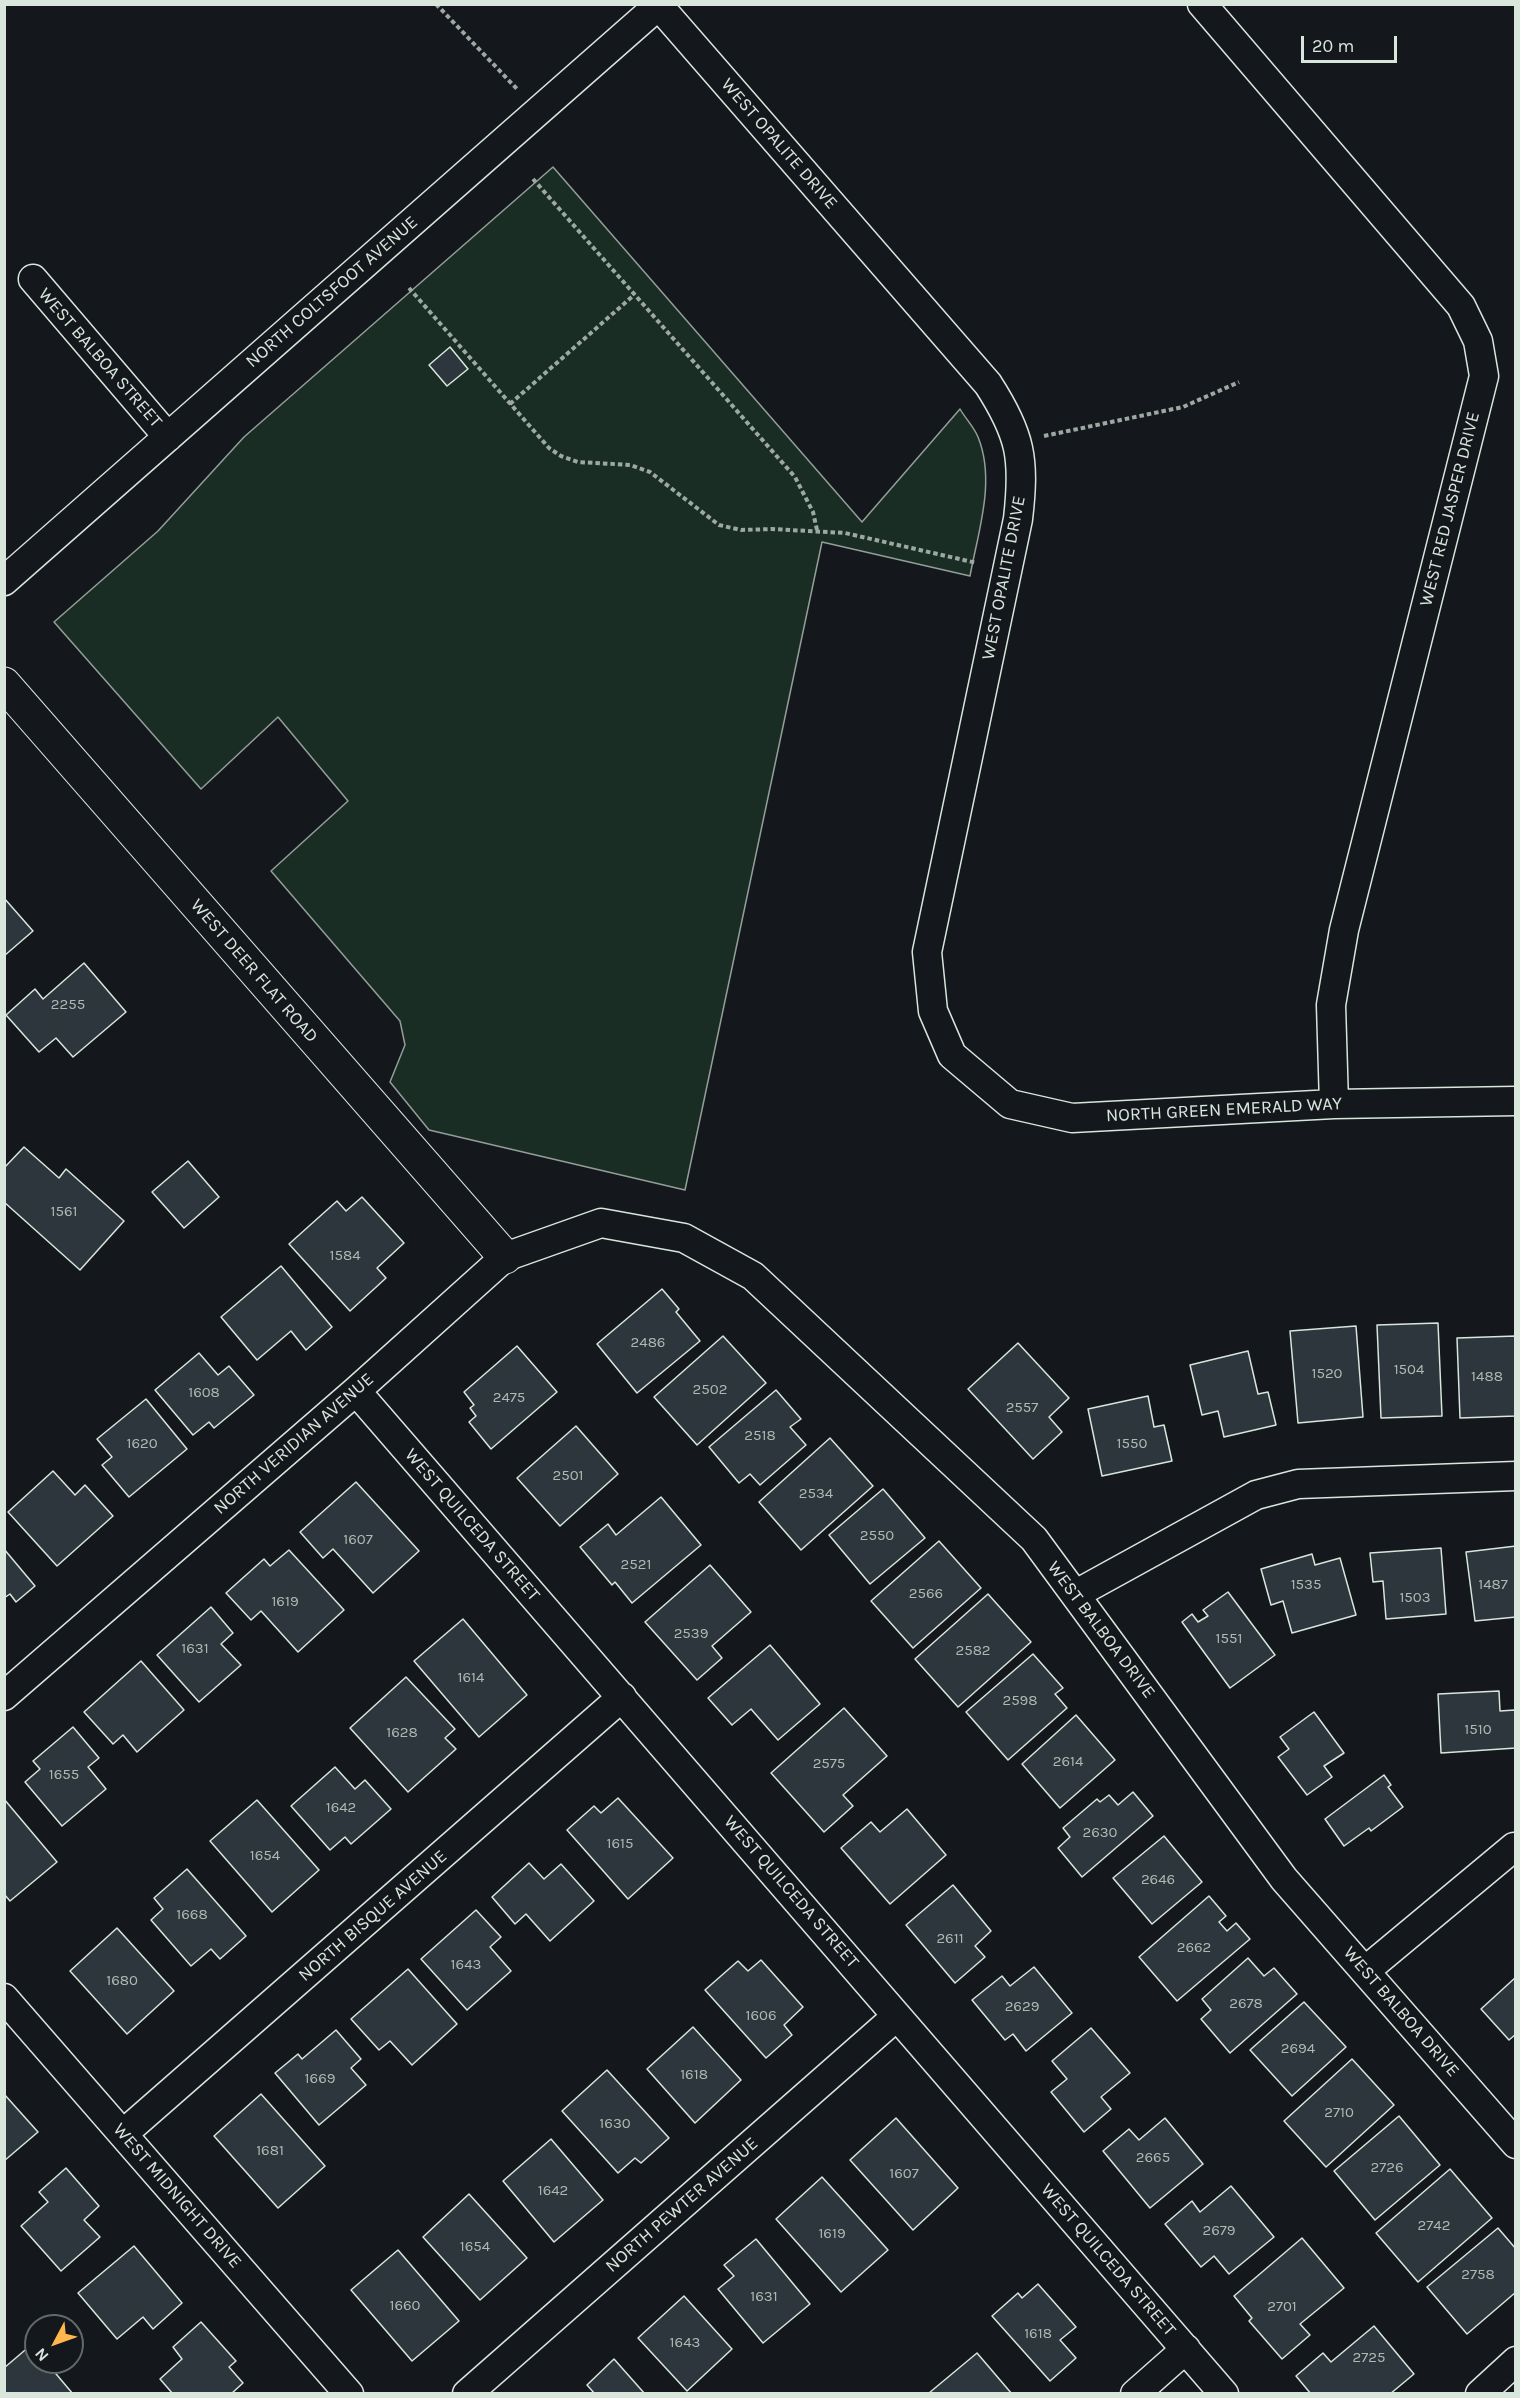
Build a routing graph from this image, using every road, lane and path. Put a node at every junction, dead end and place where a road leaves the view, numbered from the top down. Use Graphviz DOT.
graph roads {
  1 [pos="436,4"];
  2 [pos="1202,4"];
  3 [pos="659,5"];
  4 [pos="519,92"];
  5 [pos="532,179"];
  6 [pos="33,279"];
  7 [pos="409,288"];
  8 [pos="634,295"];
  9 [pos="1239,382"];
  10 [pos="510,404"];
  11 [pos="168,437"];
  12 [pos="1018,443"];
  13 [pos="817,530"];
  14 [pos="978,563"];
  15 [pos="4,581"];
  16 [pos="4,684"];
  17 [pos="952,1055"];
  18 [pos="1515,1101"];
  19 [pos="1334,1104"];
  20 [pos="601,1223"];
  21 [pos="505,1257"];
  22 [pos="356,1391"];
  23 [pos="1515,1476"];
  24 [pos="1076,1594"];
  25 [pos="4,1696"];
  26 [pos="622,1697"];
  27 [pos="1514,1847"];
  28 [pos="1365,1971"];
  29 [pos="4,1998"];
  30 [pos="897,2016"];
  31 [pos="123,2134"];
  32 [pos="1515,2144"];
  33 [pos="1186,2349"];
  34 [pos="1515,2361"];
  35 [pos="349,2394"];
  36 [pos="467,2394"];
  37 [pos="1135,2394"];
  38 [pos="1224,2394"];
  39 [pos="1480,2394"];
  1 -- 4 [label="path"];
  2 -- 19 [label="street, WEST RED JASPER DRIVE"];
  3 -- 11 [label="street, NORTH COLTSFOOT AVENUE"];
  3 -- 12 [label="street, WEST OPALITE DRIVE"];
  5 -- 8 [label="path"];
  6 -- 11 [label="street, WEST BALBOA STREET"];
  7 -- 10 [label="path"];
  8 -- 10 [label="path"];
  8 -- 13 [label="path"];
  9 -- 12 [label="path"];
  10 -- 13 [label="path"];
  11 -- 15 [label="street, NORTH COLTSFOOT AVENUE"];
  12 -- 17 [label="street, WEST OPALITE DRIVE"];
  13 -- 14 [label="path"];
  16 -- 21 [label="street, WEST DEER FLAT ROAD"];
  17 -- 19 [label="street, NORTH GREEN EMERALD WAY"];
  18 -- 19 [label="street, NORTH GREEN EMERALD WAY"];
  20 -- 21 [label="street, NORTH VERIDIAN AVENUE"];
  20 -- 24 [label="street, WEST BALBOA DRIVE"];
  21 -- 22 [label="street, NORTH VERIDIAN AVENUE"];
  22 -- 25 [label="street, NORTH VERIDIAN AVENUE"];
  22 -- 26 [label="street, WEST QUILCEDA STREET"];
  23 -- 24 [label="street"];
  24 -- 28 [label="street, WEST BALBOA DRIVE"];
  26 -- 30 [label="street, WEST QUILCEDA STREET"];
  26 -- 31 [label="street, NORTH BISQUE AVENUE"];
  27 -- 28 [label="street"];
  28 -- 32 [label="street, WEST BALBOA DRIVE"];
  29 -- 31 [label="street, WEST MIDNIGHT DRIVE"];
  30 -- 33 [label="street, WEST QUILCEDA STREET"];
  30 -- 36 [label="street, NORTH PEWTER AVENUE"];
  31 -- 35 [label="street, WEST MIDNIGHT DRIVE"];
  33 -- 37 [label="street"];
  33 -- 38 [label="street, WEST QUILCEDA STREET"];
  34 -- 39 [label="street"];
}
